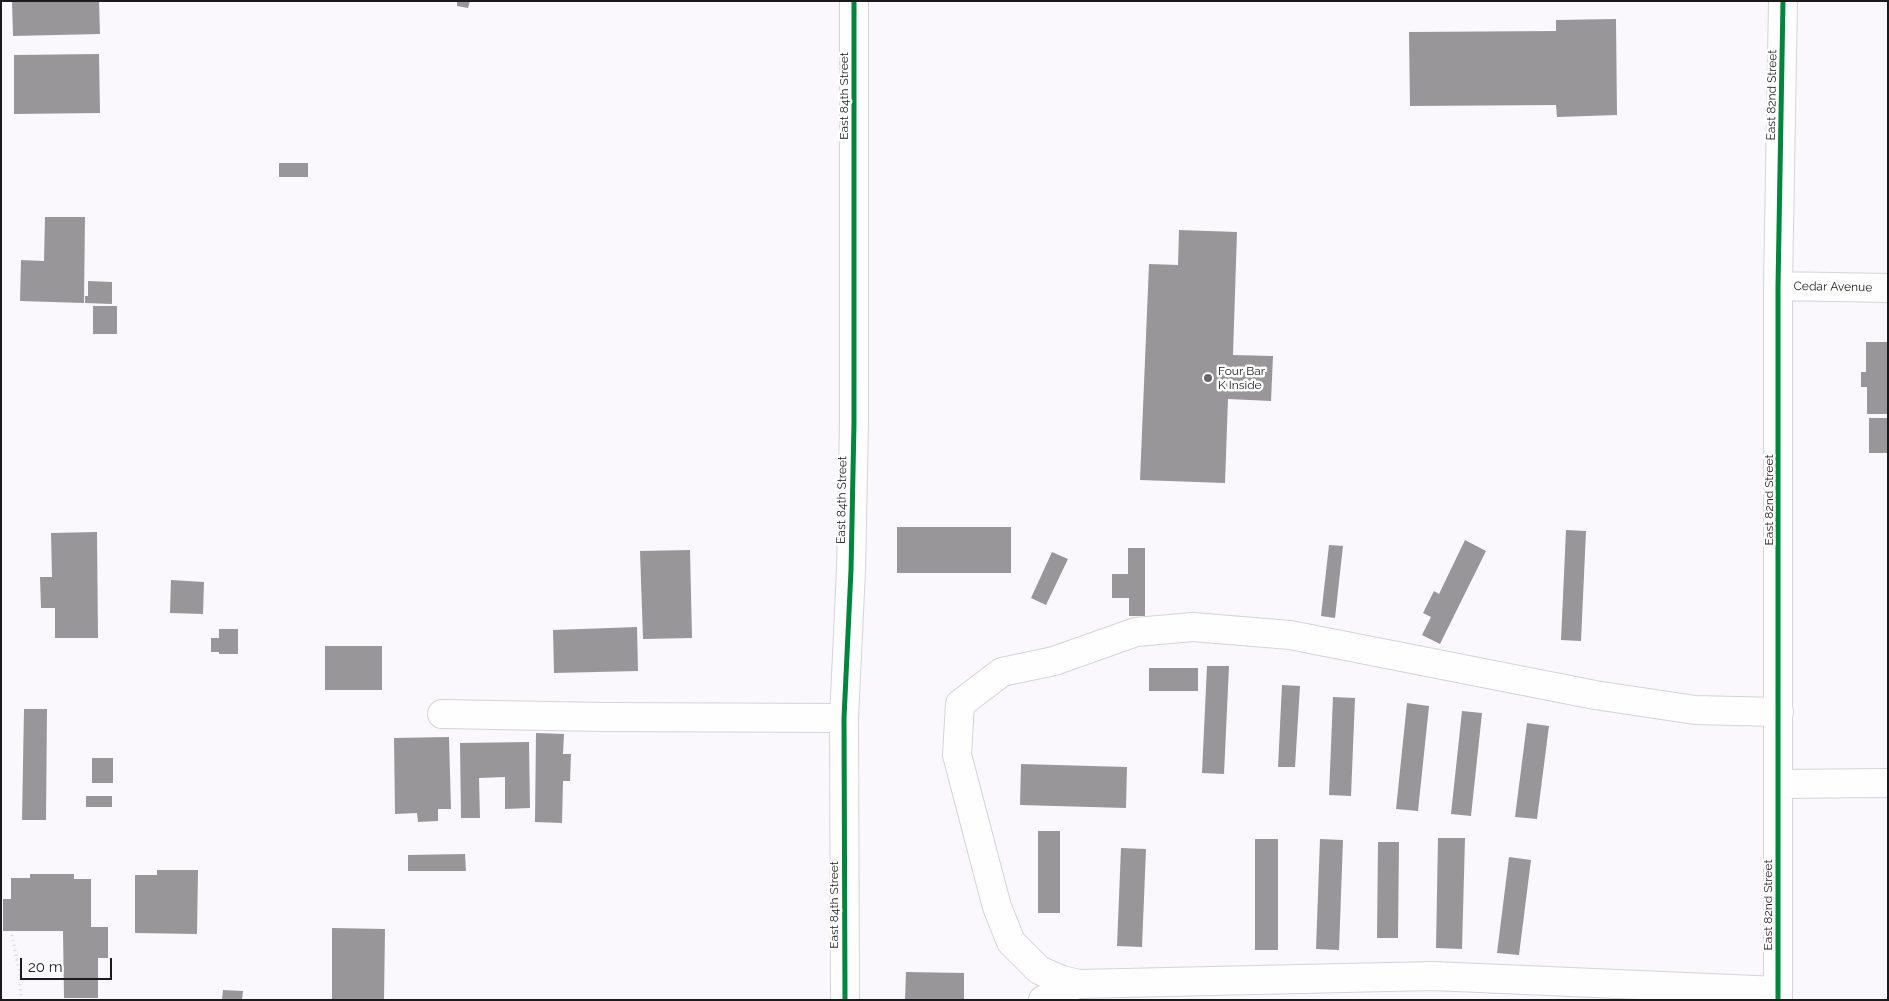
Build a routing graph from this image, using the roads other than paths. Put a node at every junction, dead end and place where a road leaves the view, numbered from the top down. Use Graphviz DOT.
graph roads {
  1 [pos="854,1"];
  2 [pos="1783,1"];
  3 [pos="1778,286"];
  4 [pos="1888,288"];
  5 [pos="1779,712"];
  6 [pos="442,714"];
  7 [pos="844,718"];
  8 [pos="1888,783"];
  9 [pos="1778,784"];
  10 [pos="1080,984"];
  11 [pos="1778,995"];
  12 [pos="845,1000"];
  13 [pos="1043,1000"];
  1 -- 7 [label="street, East 84th Street"];
  2 -- 3 [label="street, East 82nd Street"];
  3 -- 4 [label="street, Cedar Avenue"];
  3 -- 5 [label="street, East 82nd Street"];
  5 -- 9 [label="street, East 82nd Street"];
  5 -- 10 [label="street"];
  6 -- 7 [label="street"];
  7 -- 12 [label="street, East 84th Street"];
  8 -- 9 [label="street"];
  9 -- 11 [label="street, East 82nd Street"];
  10 -- 11 [label="street"];
  10 -- 13 [label="street"];
}
